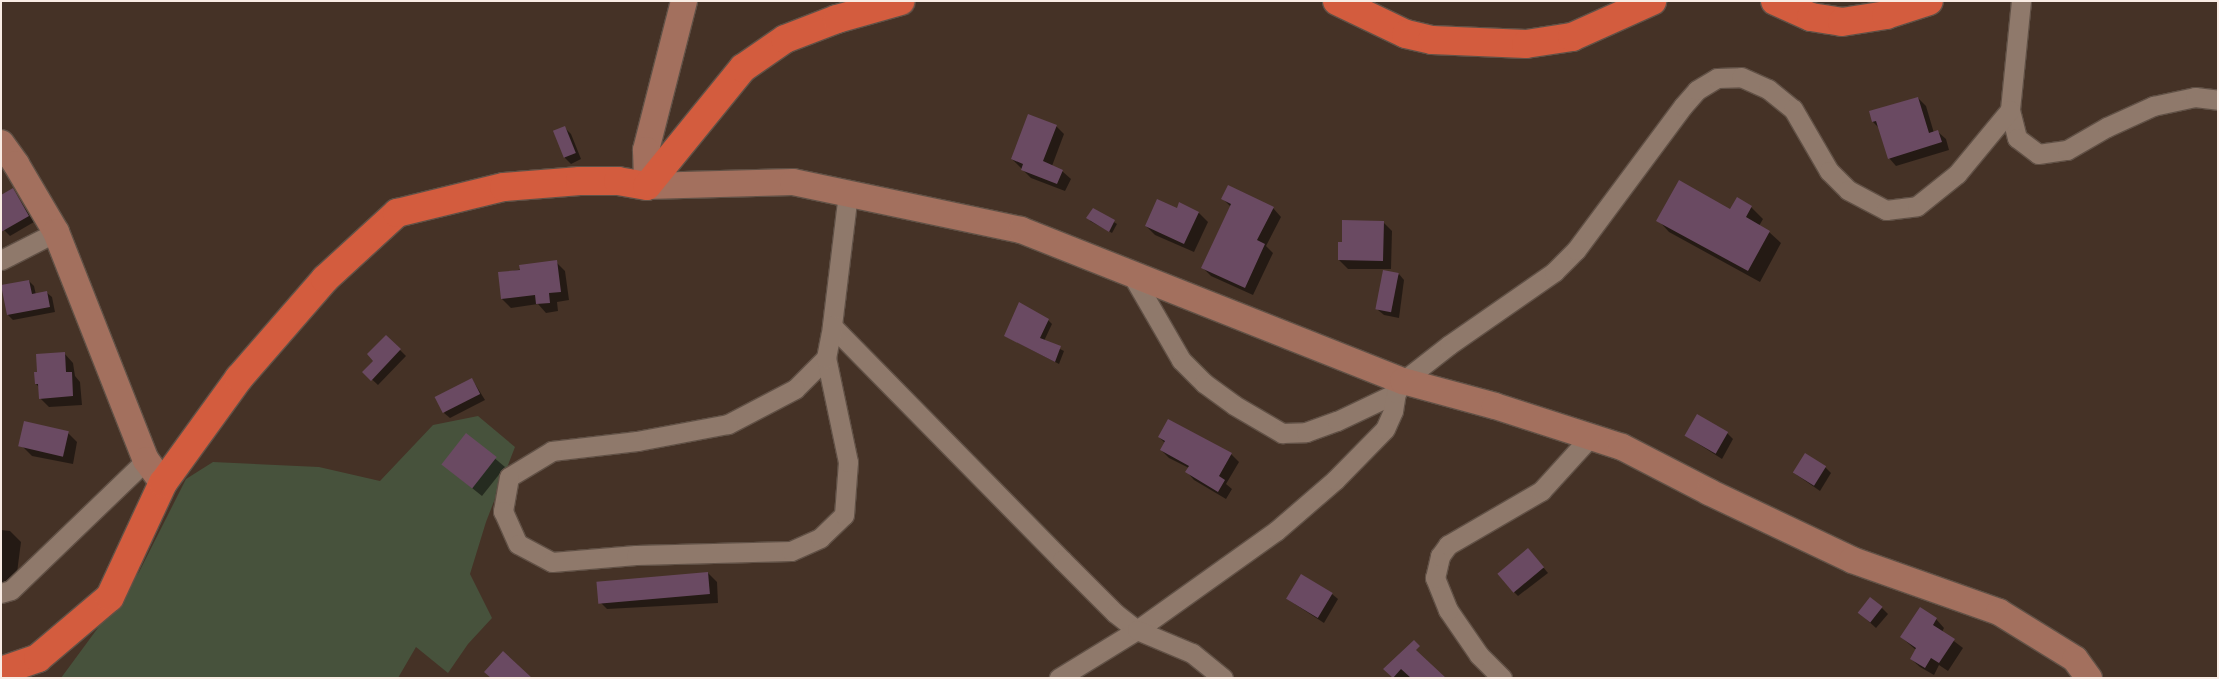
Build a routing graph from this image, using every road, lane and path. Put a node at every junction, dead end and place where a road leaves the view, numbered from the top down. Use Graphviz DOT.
graph roads {
  1 [pos="684,1"];
  2 [pos="901,1"];
  3 [pos="1337,1"];
  4 [pos="1652,1"];
  5 [pos="1775,1"];
  6 [pos="1929,1"];
  7 [pos="2021,1"];
  8 [pos="2218,100"];
  9 [pos="2010,110"];
  10 [pos="1,143"];
  11 [pos="648,186"];
  12 [pos="848,193"];
  13 [pos="56,232"];
  14 [pos="1,260"];
  15 [pos="1132,275"];
  16 [pos="832,326"];
  17 [pos="826,358"];
  18 [pos="1400,387"];
  19 [pos="1591,436"];
  20 [pos="146,460"];
  21 [pos="163,482"];
  22 [pos="1,593"];
  23 [pos="1137,630"];
  24 [pos="1,671"];
  25 [pos="1059,678"];
  26 [pos="1223,678"];
  27 [pos="1502,678"];
  28 [pos="2089,678"];
  1 -- 11 [label="street"];
  2 -- 11 [label="highway"];
  3 -- 4 [label="highway"];
  5 -- 6 [label="highway"];
  7 -- 9 [label="street"];
  8 -- 9 [label="street"];
  9 -- 18 [label="street"];
  10 -- 13 [label="street"];
  11 -- 12 [label="street"];
  11 -- 21 [label="highway"];
  12 -- 15 [label="street"];
  12 -- 16 [label="street"];
  13 -- 14 [label="street"];
  13 -- 20 [label="street"];
  15 -- 18 [label="street"];
  15 -- 18 [label="street"];
  16 -- 17 [label="street"];
  16 -- 23 [label="street"];
  17 -- 17 [label="street"];
  18 -- 19 [label="street"];
  18 -- 23 [label="street"];
  19 -- 27 [label="street"];
  19 -- 28 [label="street"];
  20 -- 21 [label="street"];
  20 -- 22 [label="street"];
  21 -- 24 [label="highway"];
  23 -- 25 [label="street"];
  23 -- 26 [label="street"];
}
